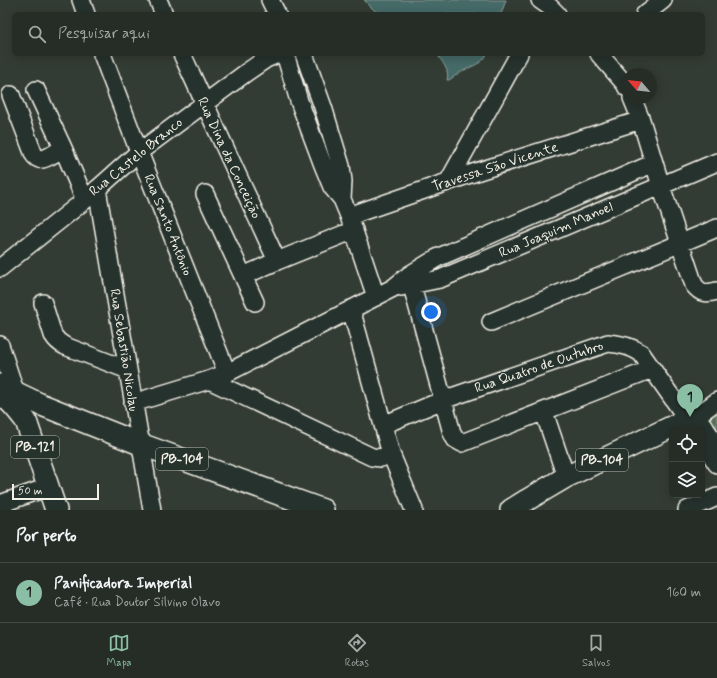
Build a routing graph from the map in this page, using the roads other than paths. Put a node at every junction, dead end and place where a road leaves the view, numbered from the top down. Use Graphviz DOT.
graph roads {
  1 [pos="81,0"];
  2 [pos="158,0"];
  3 [pos="663,0"];
  4 [pos="85,12"];
  5 [pos="163,12"];
  6 [pos="648,12"];
  7 [pos="103,56"];
  8 [pos="183,56"];
  9 [pos="273,56"];
  10 [pos="286,56"];
  11 [pos="305,56"];
  12 [pos="518,56"];
  13 [pos="602,56"];
  14 [pos="621,79"];
  15 [pos="36,90"];
  16 [pos="11,95"];
  17 [pos="204,103"];
  18 [pos="634,104"];
  19 [pos="641,120"];
  20 [pos="63,148"];
  21 [pos="139,152"];
  22 [pos="717,162"];
  23 [pos="654,163"];
  24 [pos="448,182"];
  25 [pos="661,186"];
  26 [pos="91,194"];
  27 [pos="204,194"];
  28 [pos="342,199"];
  29 [pos="352,223"];
  30 [pos="717,228"];
  31 [pos="680,243"];
  32 [pos="277,261"];
  33 [pos="0,268"];
  34 [pos="243,276"];
  35 [pos="410,280"];
  36 [pos="717,291"];
  37 [pos="376,297"];
  38 [pos="255,302"];
  39 [pos="43,303"];
  40 [pos="351,309"];
  41 [pos="491,322"];
  42 [pos="0,345"];
  43 [pos="652,369"];
  44 [pos="128,370"];
  45 [pos="227,373"];
  46 [pos="209,380"];
  47 [pos="5,389"];
  48 [pos="443,400"];
  49 [pos="717,401"];
  50 [pos="133,403"];
  51 [pos="42,405"];
  52 [pos="544,412"];
  53 [pos="26,421"];
  54 [pos="692,422"];
  55 [pos="382,425"];
  56 [pos="140,444"];
  57 [pos="705,446"];
  58 [pos="717,449"];
  59 [pos="391,454"];
  60 [pos="717,464"];
  61 [pos="566,477"];
  62 [pos="48,487"];
  63 [pos="717,498"];
  64 [pos="0,504"];
  65 [pos="56,510"];
  66 [pos="152,510"];
  67 [pos="323,510"];
  68 [pos="414,510"];
  69 [pos="511,510"];
  70 [pos="687,510"];
  1 -- 4 [label="street"];
  2 -- 5 [label="street"];
  3 -- 6 [label="street"];
  7 -- 21 [label="street, Rua Santo Antônio"];
  8 -- 17 [label="street, Rua Dina da Conceição"];
  9 -- 17 [label="street, Rua Castelo Branco"];
  10 -- 28 [label="street"];
  11 -- 28 [label="street"];
  12 -- 24 [label="street"];
  13 -- 14 [label="street"];
  15 -- 20 [label="street, Rua Sebastião Nicolau"];
  16 -- 20 [label="street"];
  17 -- 21 [label="street, Rua Castelo Branco"];
  17 -- 32 [label="street, Rua Dina da Conceição"];
  18 -- 19 [label="street"];
  19 -- 23 [label="street"];
  19 -- 24 [label="street, Travessa São Vicente"];
  20 -- 26 [label="street, Rua Sebastião Nicolau"];
  21 -- 26 [label="street, Rua Castelo Branco"];
  21 -- 45 [label="street, Rua Santo Antônio"];
  22 -- 25 [label="street, Rua Joaquim Manoel"];
  23 -- 25 [label="street"];
  23 -- 35 [label="street, Rua Joaquim Manoel"];
  24 -- 29 [label="street, Travessa São Vicente"];
  25 -- 31 [label="street"];
  25 -- 35 [label="street, Rua Joaquim Manoel"];
  26 -- 33 [label="street, Rua Castelo Branco"];
  26 -- 44 [label="street, Rua Sebastião Nicolau"];
  27 -- 34 [label="street"];
  28 -- 29 [label="street"];
  29 -- 32 [label="street, Travessa São Vicente"];
  29 -- 37 [label="street"];
  30 -- 31 [label="street"];
  31 -- 36 [label="street"];
  31 -- 41 [label="street"];
  32 -- 34 [label="street, Travessa São Vicente"];
  34 -- 38 [label="street"];
  35 -- 37 [label="street, Rua Joaquim Manoel"];
  35 -- 48 [label="street"];
  37 -- 40 [label="street, Rua Joaquim Manoel"];
  39 -- 44 [label="street"];
  40 -- 45 [label="street, Rua Joaquim Manoel"];
  40 -- 55 [label="street"];
  42 -- 47 [label="street"];
  43 -- 48 [label="street, Rua Quatro de Outubro"];
  43 -- 52 [label="street"];
  43 -- 54 [label="street, Rua Quatro de Outubro"];
  44 -- 50 [label="street, Rua Sebastião Nicolau"];
  45 -- 46 [label="street, Rua Joaquim Manoel"];
  46 -- 50 [label="street, Rua Joaquim Manoel"];
  46 -- 59 [label="street"];
  47 -- 51 [label="main road, PB-104"];
  47 -- 53 [label="main road, PB-121"];
  48 -- 52 [label="street"];
  48 -- 55 [label="street, Rua Quatro de Outubro"];
  49 -- 54 [label="street"];
  50 -- 56 [label="street, Rua Sebastião Nicolau"];
  51 -- 53 [label="main road"];
  51 -- 56 [label="main road, PB-104"];
  52 -- 61 [label="street"];
  53 -- 62 [label="main road, PB-121"];
  54 -- 58 [label="main road"];
  54 -- 61 [label="main road, PB-104"];
  55 -- 59 [label="street"];
  56 -- 66 [label="street, Rua Sebastião Nicolau"];
  56 -- 67 [label="main road, PB-104"];
  57 -- 60 [label="street"];
  59 -- 68 [label="street"];
  61 -- 69 [label="main road, PB-104"];
  62 -- 64 [label="street"];
  62 -- 65 [label="main road, PB-121"];
  63 -- 70 [label="street"];
}
